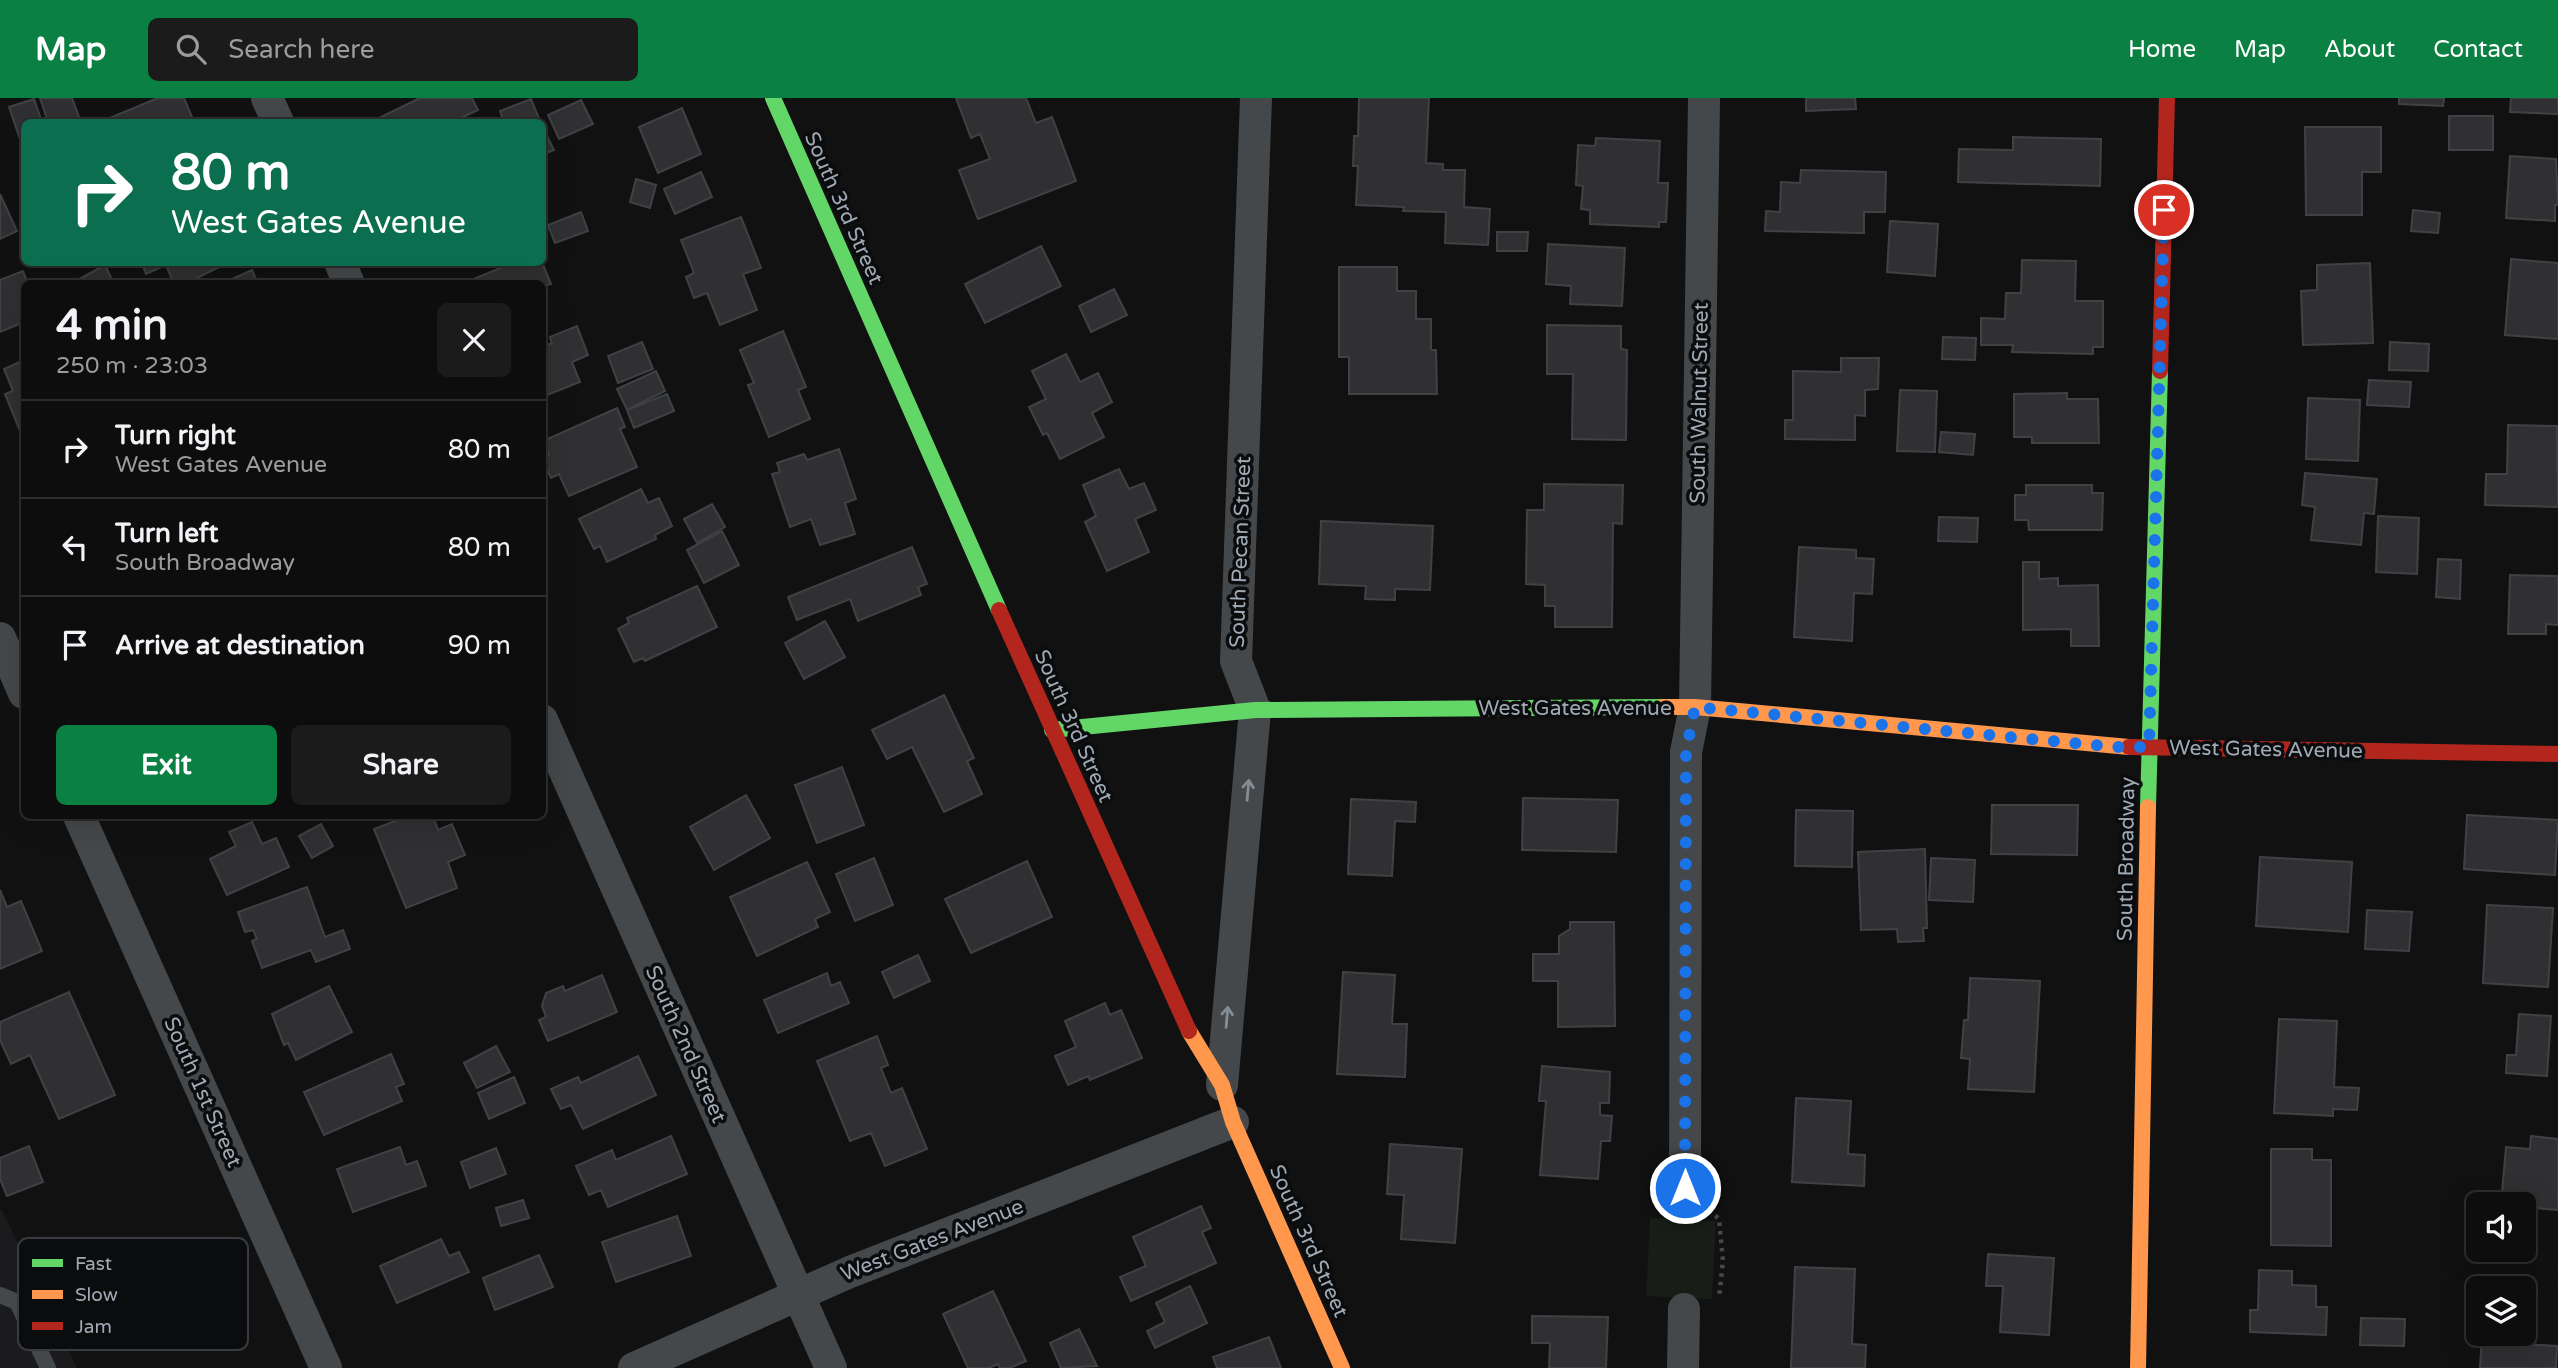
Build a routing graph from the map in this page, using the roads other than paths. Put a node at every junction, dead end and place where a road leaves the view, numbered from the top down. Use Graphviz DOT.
graph roads {
  1 [pos="267,98"];
  2 [pos="773,98"];
  3 [pos="1256,98"];
  4 [pos="1704,98"];
  5 [pos="2167,98"];
  6 [pos="277,119"];
  7 [pos="0,638"];
  8 [pos="21,686"];
  9 [pos="1695,707"];
  10 [pos="1255,710"];
  11 [pos="546,729"];
  12 [pos="1052,730"];
  13 [pos="2149,747"];
  14 [pos="2558,754"];
  15 [pos="80,819"];
  16 [pos="1222,1085"];
  17 [pos="1233,1122"];
  18 [pos="1685,1188"];
  19 [pos="0,1295"];
  20 [pos="797,1295"];
  21 [pos="18,1304"];
  22 [pos="1684,1309"];
  23 [pos="40,1350"];
  24 [pos="48,1368"];
  25 [pos="326,1368"];
  26 [pos="634,1368"];
  27 [pos="831,1368"];
  28 [pos="1342,1368"];
  29 [pos="1683,1368"];
  30 [pos="2138,1368"];
  1 -- 6 [label="street"];
  2 -- 12 [label="street, South 3rd Street"];
  3 -- 10 [label="street, South Pecan Street"];
  4 -- 9 [label="street, South Walnut Street"];
  5 -- 13 [label="street, South Broadway"];
  7 -- 8 [label="street"];
  9 -- 10 [label="street, West Gates Avenue"];
  9 -- 13 [label="street, West Gates Avenue"];
  9 -- 18 [label="street, South Walnut Street"];
  10 -- 12 [label="street, West Gates Avenue"];
  16 -- 10 [label="street, South Pecan Street, one-way"];
  11 -- 20 [label="street, South 2nd Street"];
  12 -- 16 [label="street, South 3rd Street"];
  13 -- 14 [label="street, West Gates Avenue"];
  13 -- 30 [label="street, South Broadway"];
  15 -- 25 [label="street, South 1st Street"];
  16 -- 17 [label="street, South 3rd Street"];
  17 -- 20 [label="street, West Gates Avenue"];
  17 -- 28 [label="street, South 3rd Street"];
  19 -- 21 [label="lane"];
  20 -- 26 [label="street, West Gates Avenue"];
  20 -- 27 [label="street, South 2nd Street"];
  22 -- 29 [label="street"];
  23 -- 24 [label="lane"];
}
